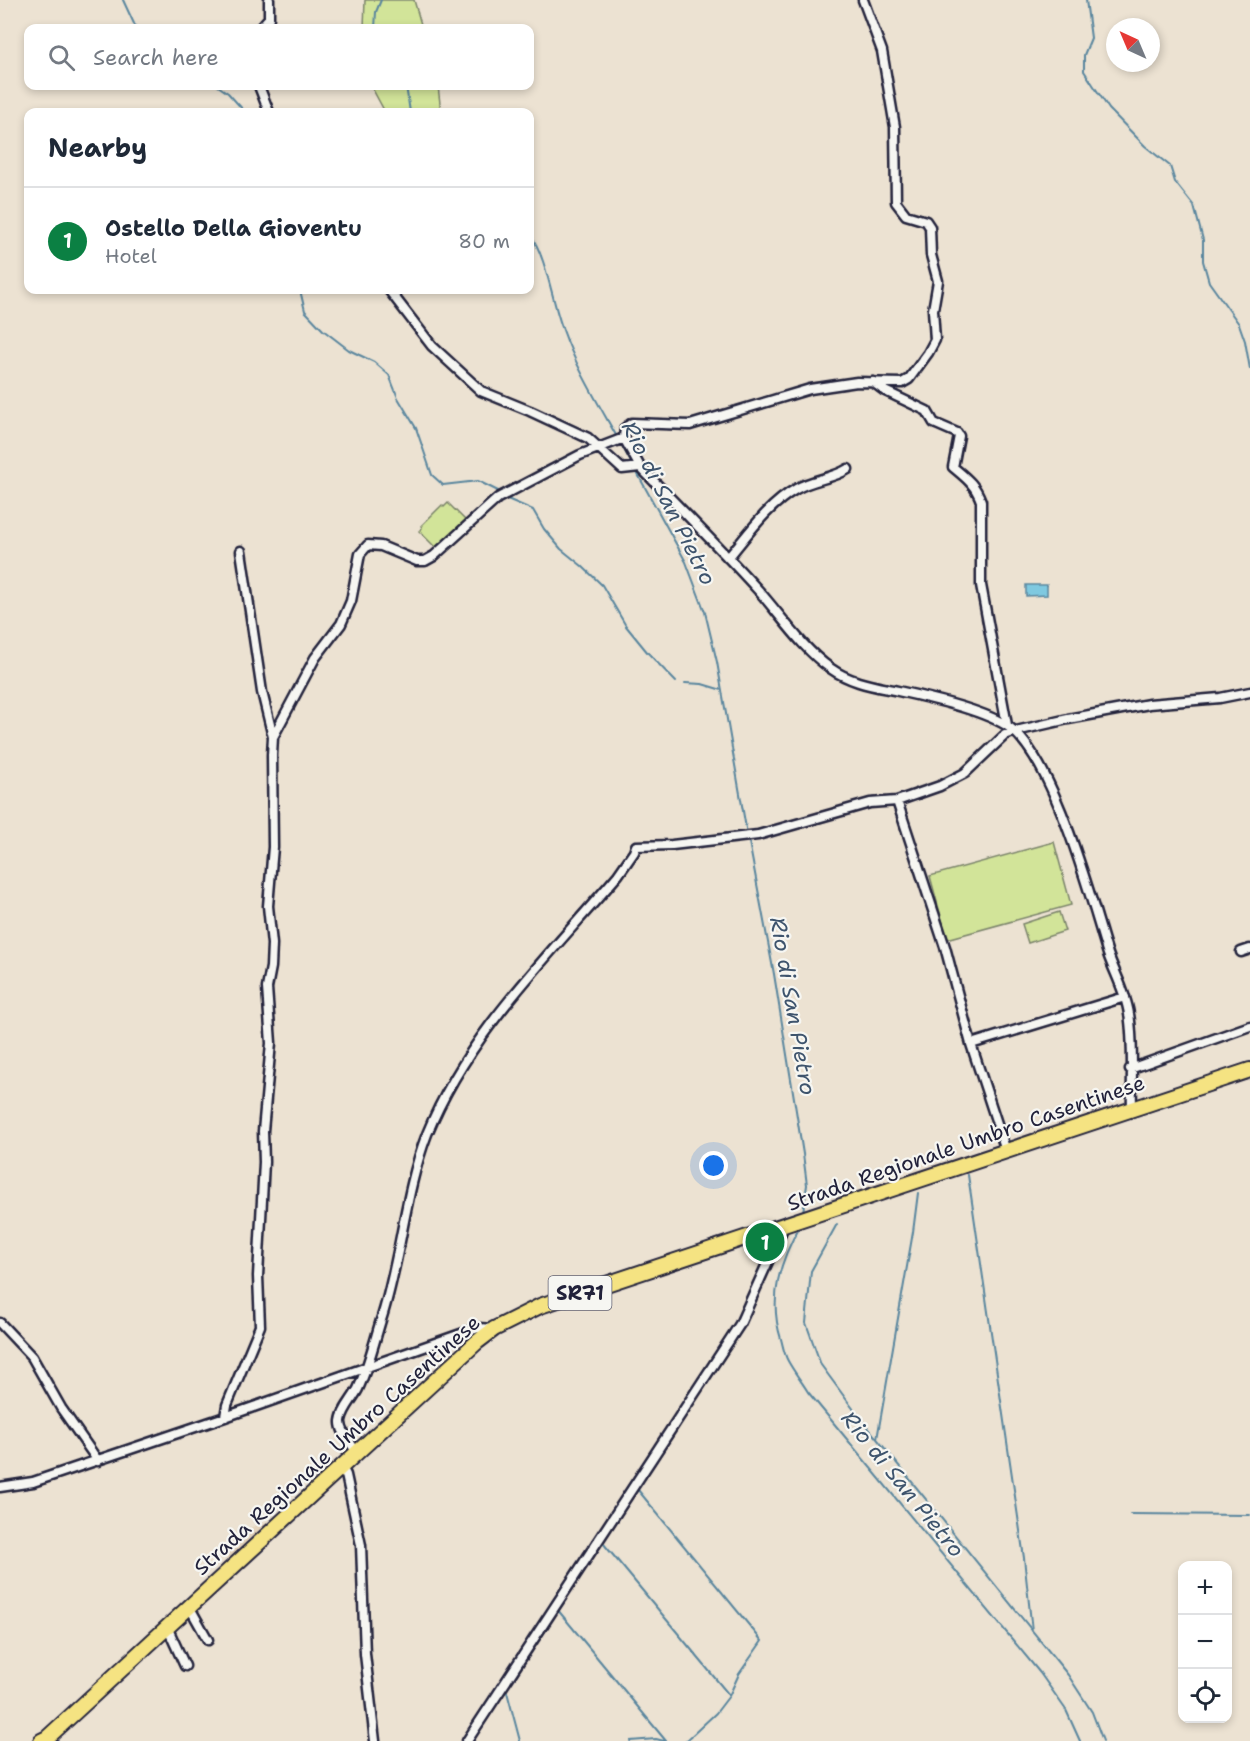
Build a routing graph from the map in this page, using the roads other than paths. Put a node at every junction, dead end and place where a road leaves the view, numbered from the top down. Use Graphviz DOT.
graph roads {
  1 [pos="269,0"];
  2 [pos="862,0"];
  3 [pos="264,24"];
  4 [pos="261,90"];
  5 [pos="267,108"];
  6 [pos="392,294"];
  7 [pos="873,382"];
  8 [pos="624,438"];
  9 [pos="598,447"];
  10 [pos="640,466"];
  11 [pos="848,469"];
  12 [pos="241,551"];
  13 [pos="728,558"];
  14 [pos="1250,692"];
  15 [pos="1007,725"];
  16 [pos="1016,731"];
  17 [pos="273,737"];
  18 [pos="897,801"];
  19 [pos="1125,997"];
  20 [pos="1250,1026"];
  21 [pos="971,1044"];
  22 [pos="1130,1069"];
  23 [pos="1250,1070"];
  24 [pos="1132,1109"];
  25 [pos="1006,1151"];
  26 [pos="784,1226"];
  27 [pos="0,1323"];
  28 [pos="494,1329"];
  29 [pos="366,1368"];
  30 [pos="225,1418"];
  31 [pos="357,1453"];
  32 [pos="98,1461"];
  33 [pos="342,1467"];
  34 [pos="0,1487"];
  35 [pos="190,1608"];
  36 [pos="168,1629"];
  37 [pos="208,1640"];
  38 [pos="185,1666"];
  39 [pos="41,1741"];
  40 [pos="375,1741"];
  41 [pos="467,1741"];
  1 -- 3 [label="street"];
  2 -- 7 [label="street"];
  4 -- 5 [label="street"];
  6 -- 9 [label="street"];
  7 -- 8 [label="street"];
  7 -- 15 [label="street"];
  8 -- 9 [label="street"];
  8 -- 10 [label="street"];
  9 -- 10 [label="street"];
  9 -- 17 [label="street"];
  10 -- 13 [label="street"];
  11 -- 13 [label="street"];
  12 -- 17 [label="street"];
  13 -- 15 [label="street"];
  14 -- 16 [label="street"];
  15 -- 16 [label="street"];
  16 -- 18 [label="street"];
  16 -- 19 [label="street"];
  17 -- 30 [label="street"];
  18 -- 21 [label="street"];
  18 -- 29 [label="street"];
  19 -- 21 [label="street"];
  19 -- 22 [label="street"];
  20 -- 22 [label="street"];
  21 -- 25 [label="street"];
  22 -- 24 [label="street"];
  23 -- 24 [label="main road, Strada Regionale Umbro Casentinese / SR71"];
  24 -- 25 [label="main road, Strada Regionale Umbro Casentinese / SR71"];
  25 -- 26 [label="main road, Strada Regionale Umbro Casentinese / SR71"];
  26 -- 28 [label="main road, Strada Regionale Umbro Casentinese / SR71"];
  26 -- 41 [label="street"];
  27 -- 32 [label="street"];
  28 -- 29 [label="street"];
  28 -- 31 [label="main road, Strada Regionale Umbro Casentinese / SR71"];
  29 -- 30 [label="street"];
  29 -- 31 [label="street"];
  30 -- 32 [label="street"];
  31 -- 33 [label="main road, Strada Regionale Umbro Casentinese / SR71"];
  32 -- 34 [label="street"];
  33 -- 35 [label="main road, Strada Regionale Umbro Casentinese / SR71"];
  33 -- 40 [label="street"];
  35 -- 36 [label="main road, Strada Regionale Umbro Casentinese / SR71"];
  35 -- 37 [label="street"];
  36 -- 38 [label="street"];
  36 -- 39 [label="main road, Strada Regionale Umbro Casentinese / SR71"];
}
